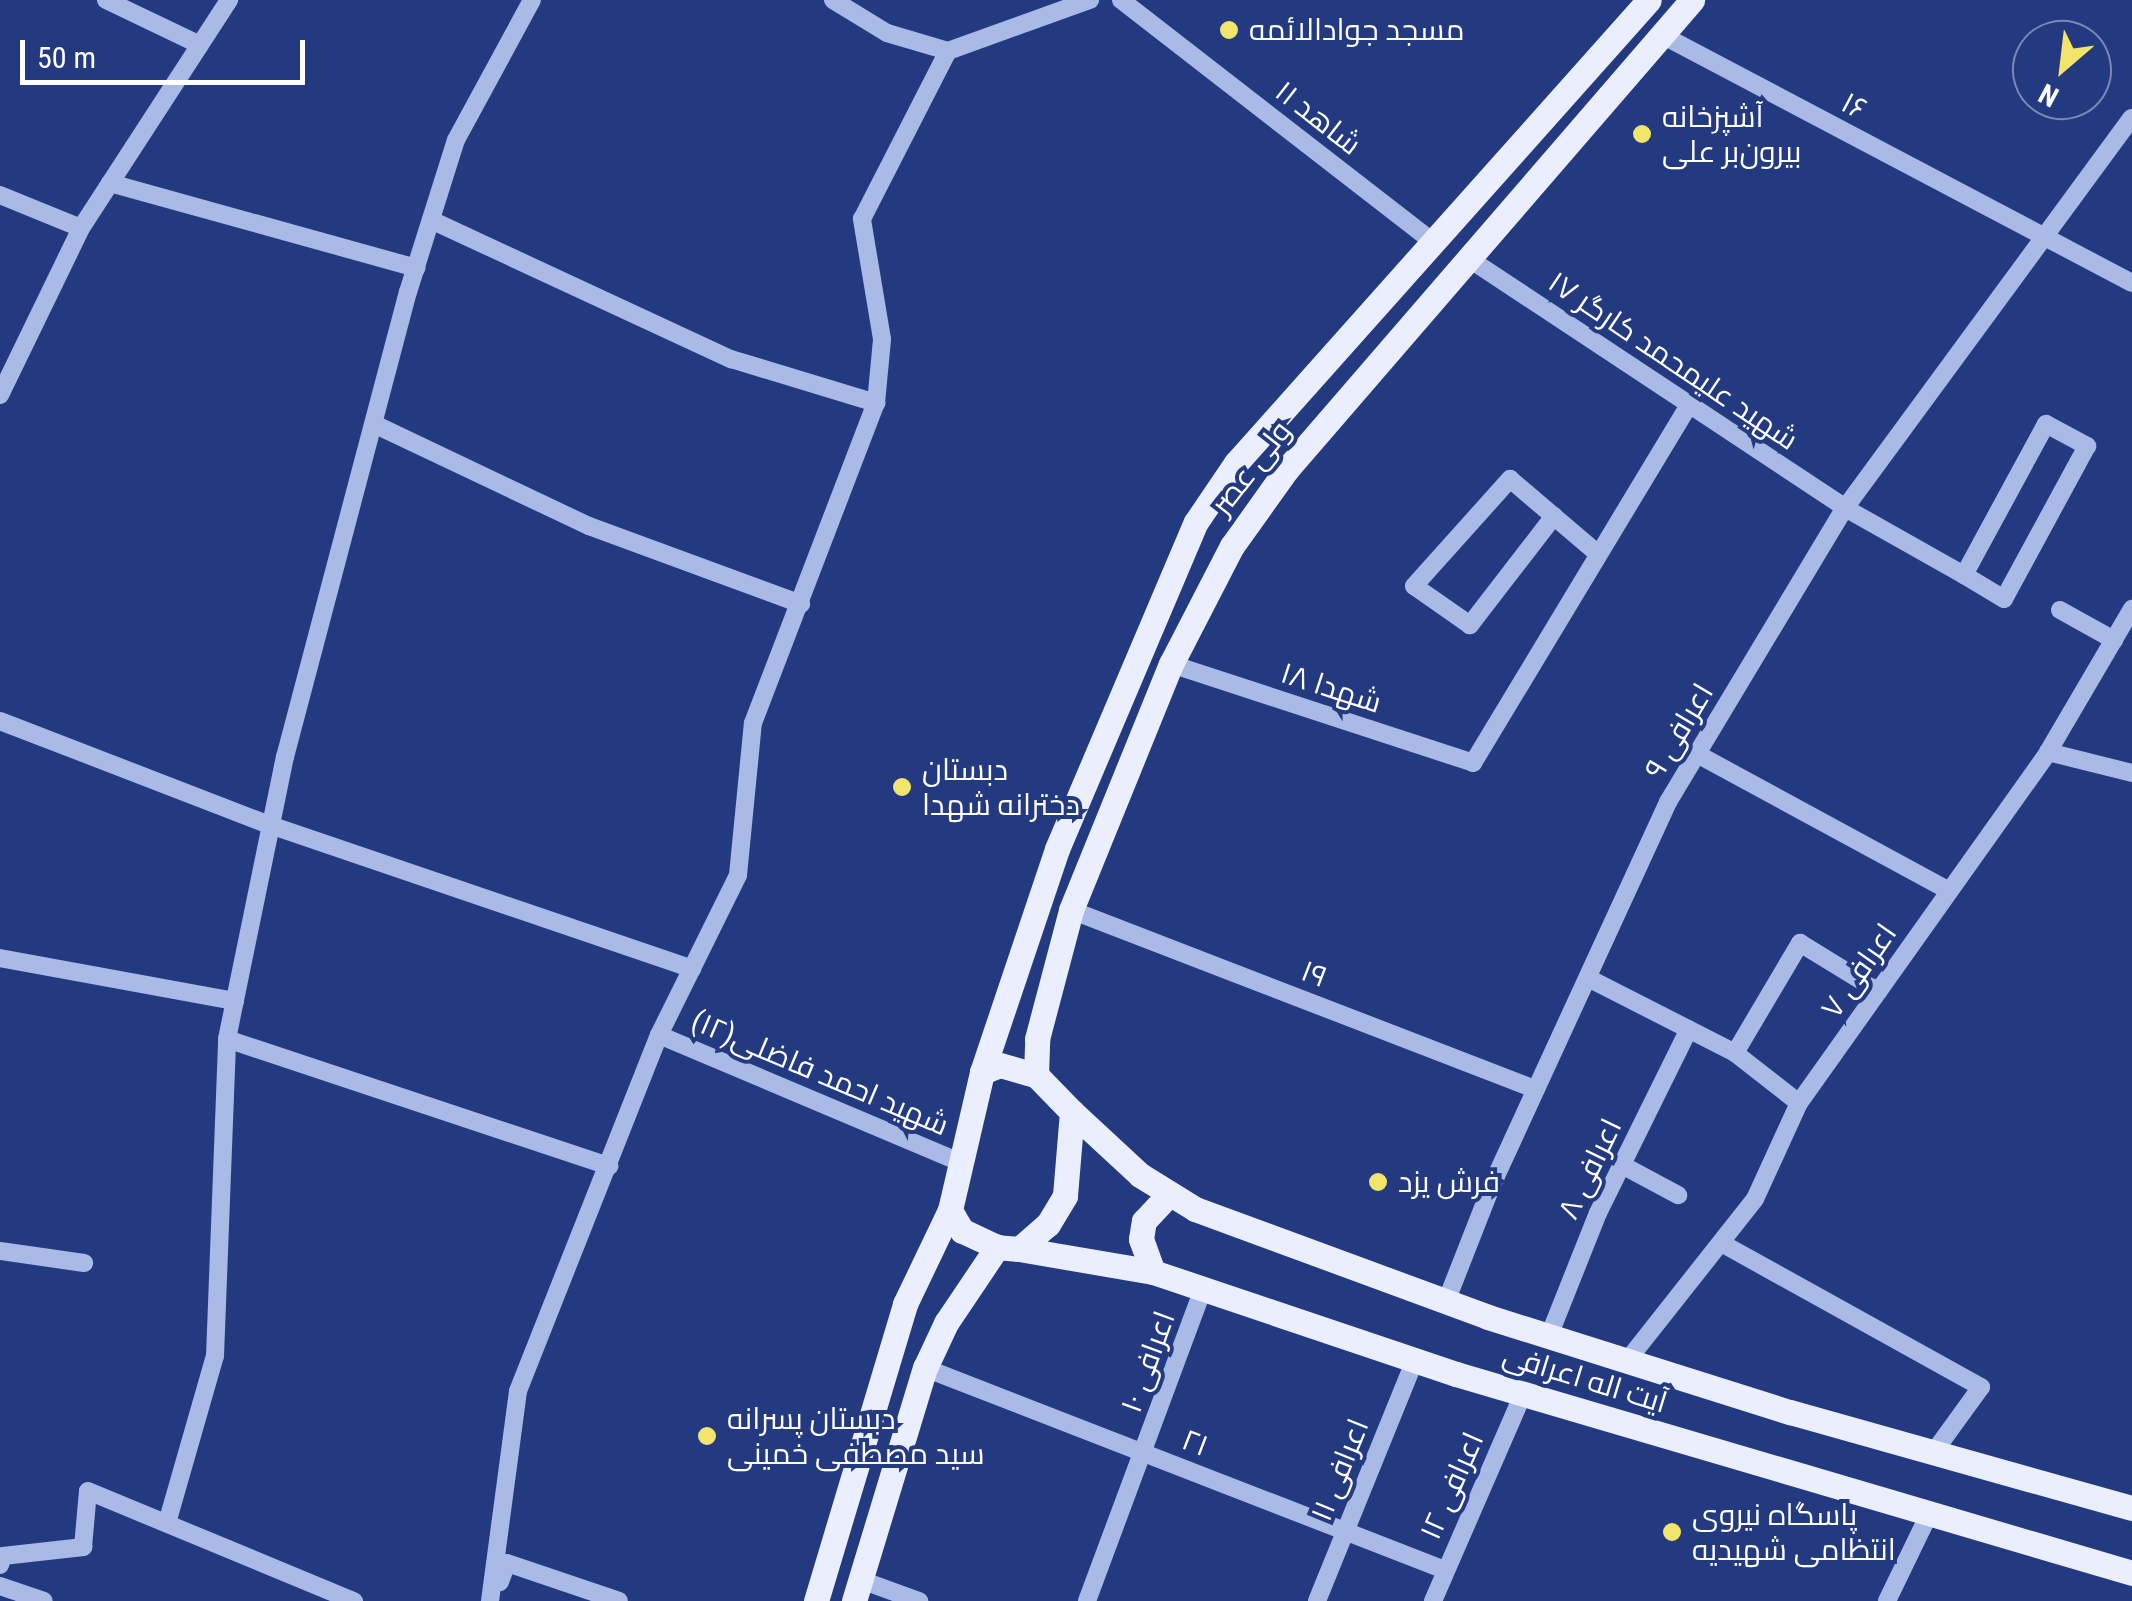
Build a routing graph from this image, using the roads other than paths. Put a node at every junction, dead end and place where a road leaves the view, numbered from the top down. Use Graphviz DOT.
graph roads {
  1 [pos="106,0"];
  2 [pos="229,0"];
  3 [pos="532,0"];
  4 [pos="833,0"];
  5 [pos="1090,0"];
  6 [pos="1120,0"];
  7 [pos="1692,0"];
  8 [pos="1635,5"];
  9 [pos="1662,35"];
  10 [pos="200,45"];
  11 [pos="948,51"];
  12 [pos="2132,118"];
  13 [pos="110,183"];
  14 [pos="0,195"];
  15 [pos="431,220"];
  16 [pos="81,228"];
  17 [pos="2046,239"];
  18 [pos="1434,243"];
  19 [pos="1471,260"];
  20 [pos="416,268"];
  21 [pos="2132,284"];
  22 [pos="0,395"];
  23 [pos="876,402"];
  24 [pos="1689,405"];
  25 [pos="376,425"];
  26 [pos="1845,508"];
  27 [pos="1554,516"];
  28 [pos="1598,554"];
  29 [pos="1964,575"];
  30 [pos="801,604"];
  31 [pos="2132,609"];
  32 [pos="2060,610"];
  33 [pos="2114,640"];
  34 [pos="1171,664"];
  35 [pos="0,721"];
  36 [pos="2048,752"];
  37 [pos="1697,754"];
  38 [pos="2132,773"];
  39 [pos="270,825"];
  40 [pos="1949,892"];
  41 [pos="1071,910"];
  42 [pos="0,958"];
  43 [pos="692,969"];
  44 [pos="1590,979"];
  45 [pos="1878,992"];
  46 [pos="235,1001"];
  47 [pos="1689,1029"];
  48 [pos="659,1035"];
  49 [pos="227,1040"];
  50 [pos="1736,1053"];
  51 [pos="982,1072"];
  52 [pos="1036,1075"];
  53 [pos="1536,1090"];
  54 [pos="1799,1103"];
  55 [pos="1072,1112"];
  56 [pos="960,1162"];
  57 [pos="1622,1165"];
  58 [pos="608,1166"];
  59 [pos="1168,1195"];
  60 [pos="1678,1195"];
  61 [pos="950,1210"];
  62 [pos="1723,1244"];
  63 [pos="1008,1248"];
  64 [pos="0,1251"];
  65 [pos="84,1263"];
  66 [pos="1153,1272"];
  67 [pos="1203,1289"];
  68 [pos="1446,1302"];
  69 [pos="1548,1336"];
  70 [pos="1415,1360"];
  71 [pos="1628,1361"];
  72 [pos="925,1368"];
  73 [pos="1522,1394"];
  74 [pos="1934,1452"];
  75 [pos="1144,1453"];
  76 [pos="2132,1508"];
  77 [pos="1928,1516"];
  78 [pos="167,1523"];
  79 [pos="1344,1531"];
  80 [pos="1,1559"];
  81 [pos="1445,1570"];
  82 [pos="2132,1573"];
  83 [pos="0,1586"];
  84 [pos="857,1590"];
  85 [pos="44,1601"];
  86 [pos="354,1601"];
  87 [pos="491,1601"];
  88 [pos="619,1601"];
  89 [pos="816,1601"];
  90 [pos="920,1601"];
  91 [pos="1087,1601"];
  92 [pos="1317,1601"];
  93 [pos="1433,1601"];
  94 [pos="1887,1601"];
  1 -- 10 [label="street"];
  2 -- 10 [label="street"];
  3 -- 15 [label="street"];
  4 -- 11 [label="street"];
  5 -- 11 [label="street"];
  6 -- 18 [label="street, شاهد ۱۱"];
  7 -- 9 [label="main road, ولی عصر"];
  8 -- 18 [label="main road, ولی عصر"];
  9 -- 17 [label="street, ۱۶"];
  9 -- 19 [label="main road, ولی عصر"];
  10 -- 13 [label="street"];
  11 -- 23 [label="street"];
  12 -- 17 [label="street, اعرافی ۹"];
  13 -- 16 [label="street"];
  13 -- 20 [label="street"];
  14 -- 16 [label="street"];
  15 -- 20 [label="street"];
  15 -- 23 [label="street"];
  16 -- 22 [label="street"];
  17 -- 21 [label="street, ۱۶"];
  17 -- 26 [label="street, اعرافی ۹"];
  18 -- 51 [label="main road, ولی عصر"];
  19 -- 24 [label="street, شهید علیمحمد کارگر ۱۷"];
  19 -- 34 [label="main road, ولی عصر"];
  20 -- 25 [label="street"];
  23 -- 30 [label="street"];
  24 -- 26 [label="street, شهید علیمحمد کارگر ۱۷"];
  24 -- 28 [label="street"];
  25 -- 30 [label="street"];
  25 -- 39 [label="street"];
  26 -- 29 [label="street, شهید علیمحمد کارگر ۱۷"];
  26 -- 37 [label="street, اعرافی ۹"];
  27 -- 27 [label="street"];
  27 -- 28 [label="street"];
  28 -- 34 [label="street, شهدا ۱۸"];
  29 -- 29 [label="street, شهید علیمحمد کارگر ۱۷"];
  30 -- 43 [label="street"];
  31 -- 33 [label="street, اعرافی ۷"];
  32 -- 33 [label="street"];
  33 -- 36 [label="street, اعرافی ۷"];
  34 -- 41 [label="main road, ولی عصر"];
  35 -- 39 [label="street"];
  36 -- 38 [label="street"];
  36 -- 40 [label="street, اعرافی ۷"];
  37 -- 40 [label="street"];
  37 -- 44 [label="street, اعرافی ۹"];
  39 -- 43 [label="street"];
  39 -- 46 [label="street"];
  40 -- 45 [label="street, اعرافی ۷"];
  41 -- 52 [label="main road, ولی عصر"];
  41 -- 53 [label="street, ۱۹"];
  42 -- 46 [label="street"];
  43 -- 48 [label="street"];
  44 -- 47 [label="street"];
  44 -- 53 [label="street, اعرافی ۹"];
  45 -- 50 [label="street"];
  45 -- 54 [label="street, اعرافی ۷"];
  46 -- 49 [label="street"];
  47 -- 50 [label="street"];
  47 -- 57 [label="street, اعرافی ۸"];
  48 -- 56 [label="street, شهید احمد فاضلی(۱۲)"];
  48 -- 58 [label="street"];
  49 -- 58 [label="street"];
  49 -- 78 [label="street"];
  50 -- 54 [label="street"];
  51 -- 52 [label="main road"];
  51 -- 56 [label="main road, ولی عصر"];
  52 -- 55 [label="main road, آیت اله اعرافی"];
  53 -- 68 [label="street, اعرافی ۹"];
  54 -- 62 [label="street, اعرافی ۷"];
  55 -- 59 [label="main road, آیت اله اعرافی"];
  55 -- 63 [label="main road"];
  56 -- 61 [label="main road, ولی عصر"];
  57 -- 60 [label="street"];
  57 -- 69 [label="street, اعرافی ۸"];
  58 -- 87 [label="street"];
  59 -- 66 [label="main road"];
  59 -- 68 [label="main road, آیت اله اعرافی"];
  61 -- 63 [label="main road"];
  61 -- 89 [label="main road, ولی عصر"];
  62 -- 71 [label="street, اعرافی ۷"];
  62 -- 74 [label="street"];
  63 -- 66 [label="main road, آیت اله اعرافی"];
  63 -- 72 [label="main road"];
  64 -- 65 [label="street"];
  66 -- 67 [label="main road, آیت اله اعرافی"];
  67 -- 70 [label="main road, آیت اله اعرافی"];
  67 -- 75 [label="street, اعرافی ۱۰"];
  68 -- 69 [label="main road, آیت اله اعرافی"];
  69 -- 71 [label="main road, آیت اله اعرافی"];
  70 -- 73 [label="main road, آیت اله اعرافی"];
  70 -- 79 [label="street, اعرافی ۱۱"];
  71 -- 74 [label="main road, آیت اله اعرافی"];
  72 -- 75 [label="street, ۲۱"];
  72 -- 84 [label="main road"];
  73 -- 77 [label="main road, آیت اله اعرافی"];
  73 -- 81 [label="street, اعرافی ۱۲"];
  74 -- 76 [label="main road, آیت اله اعرافی"];
  75 -- 79 [label="street, ۲۱"];
  75 -- 91 [label="street, اعرافی ۱۰"];
  77 -- 82 [label="main road, آیت اله اعرافی"];
  77 -- 94 [label="street"];
  78 -- 80 [label="street"];
  78 -- 86 [label="street"];
  79 -- 81 [label="street, ۲۱"];
  79 -- 92 [label="street, اعرافی ۱۱"];
  81 -- 93 [label="street, اعرافی ۱۲"];
  83 -- 85 [label="street"];
  84 -- 90 [label="street"];
  87 -- 88 [label="street"];
}
